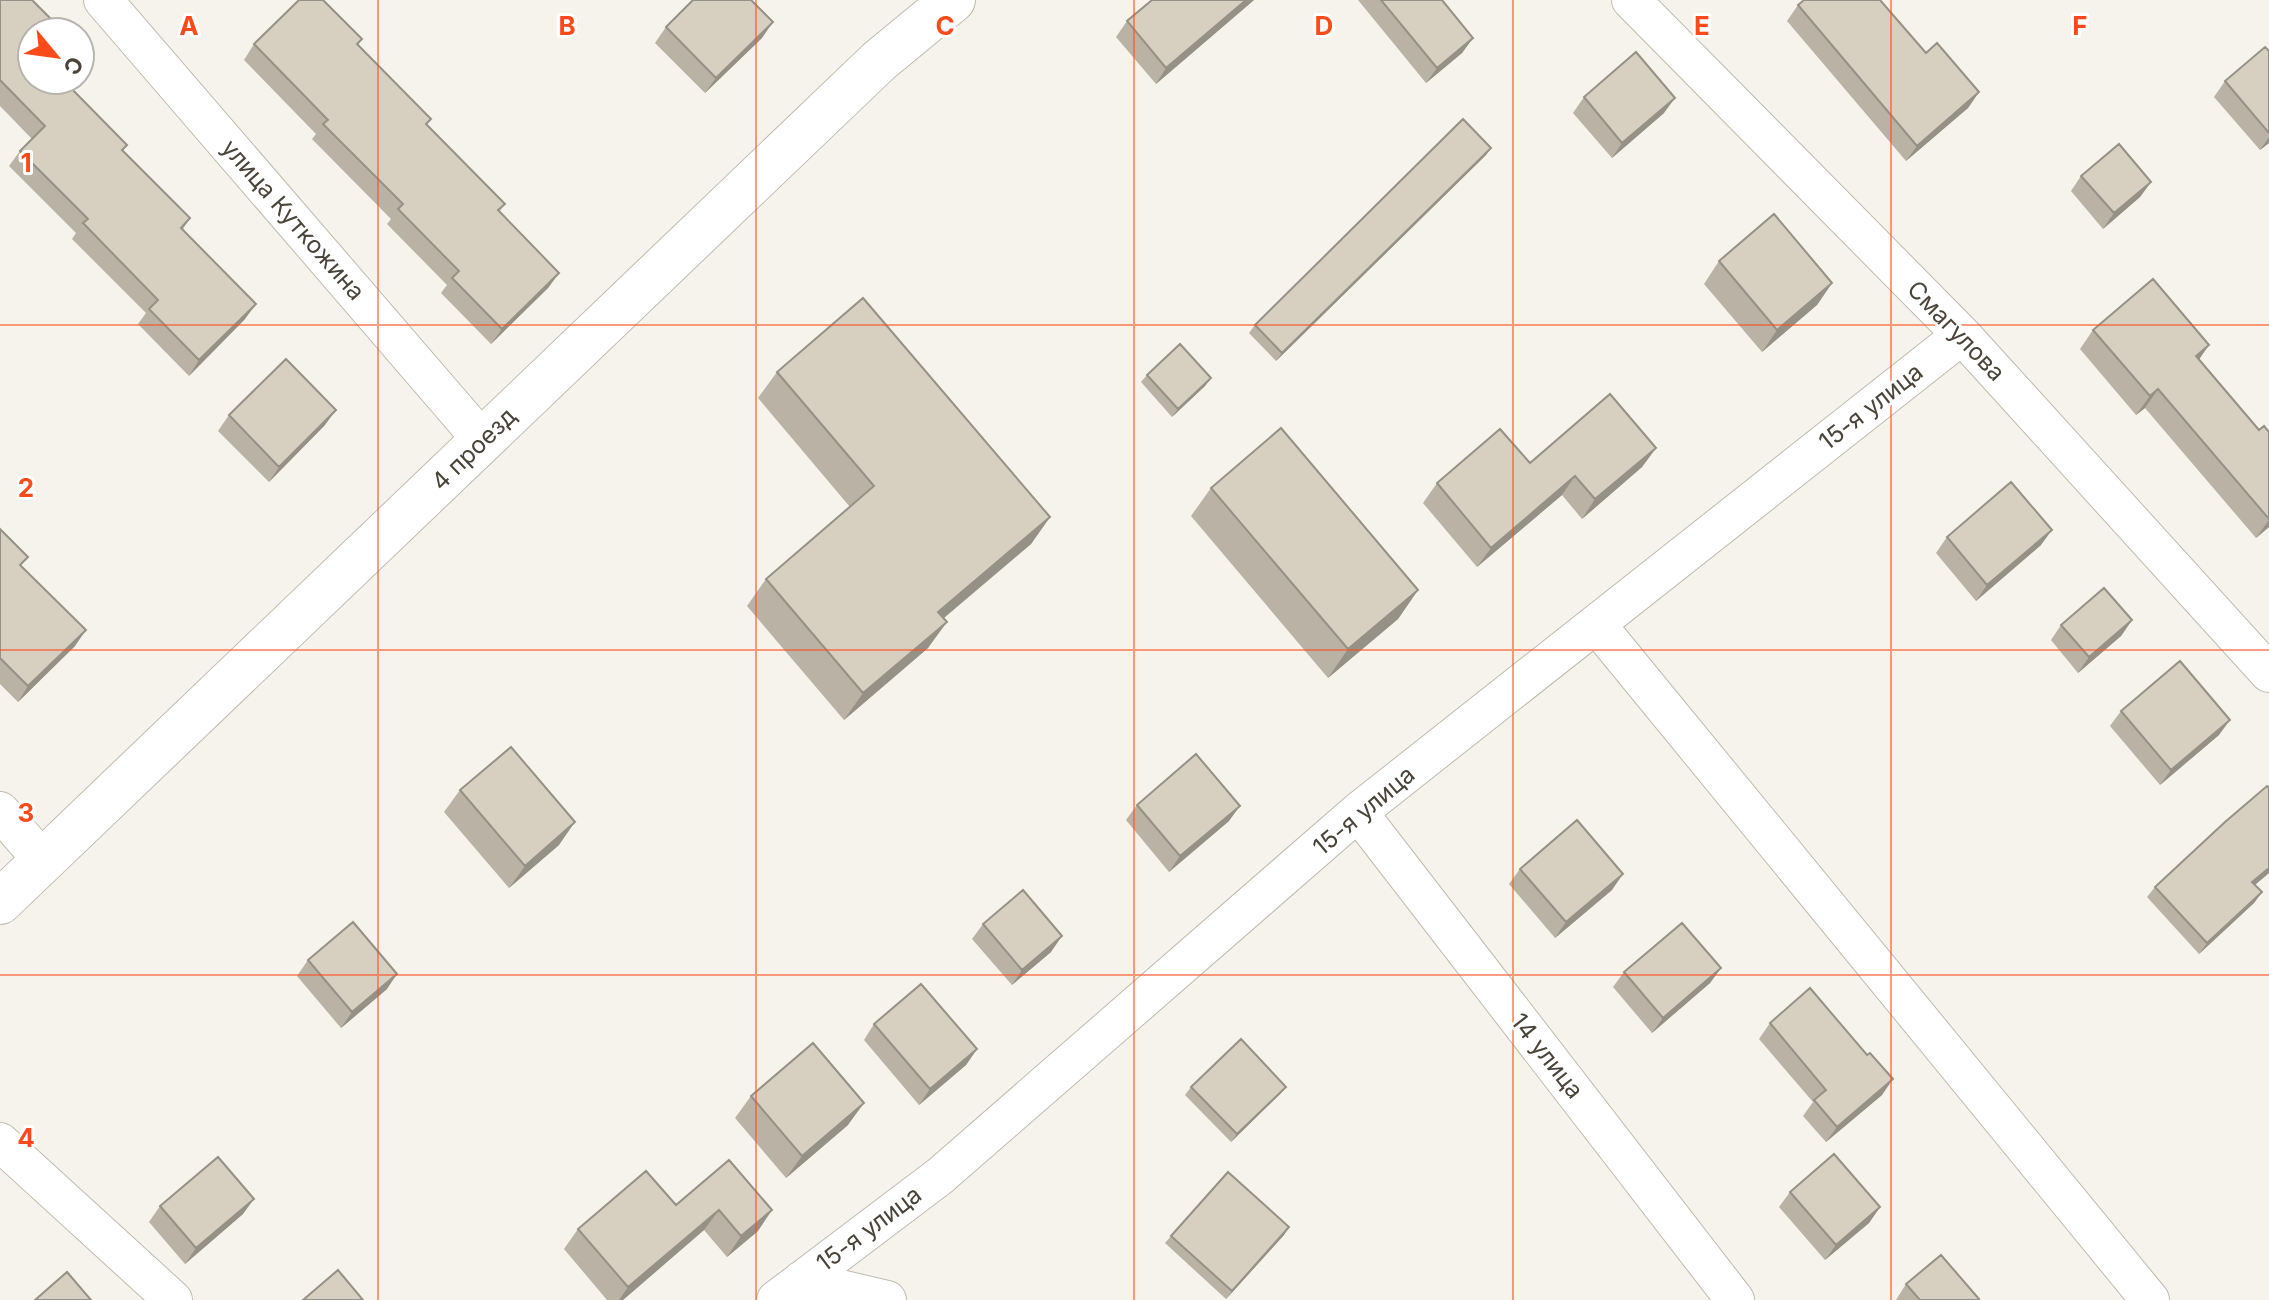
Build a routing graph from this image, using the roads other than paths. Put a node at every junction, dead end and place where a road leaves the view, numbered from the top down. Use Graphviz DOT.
graph roads {
  1 [pos="103,0"];
  2 [pos="953,0"];
  3 [pos="1631,0"];
  4 [pos="1962,335"];
  5 [pos="483,441"];
  6 [pos="1596,624"];
  7 [pos="2269,673"];
  8 [pos="0,811"];
  9 [pos="1358,812"];
  10 [pos="43,861"];
  11 [pos="0,902"];
  12 [pos="0,1142"];
  13 [pos="789,1290"];
  14 [pos="173,1300"];
  15 [pos="887,1300"];
  16 [pos="1735,1300"];
  17 [pos="2150,1300"];
  1 -- 5 [label="street, улица Куткожина"];
  2 -- 5 [label="street, 4 проезд"];
  3 -- 4 [label="street, Смагулова"];
  4 -- 6 [label="street, 15-я улица"];
  4 -- 7 [label="street, Смагулова"];
  5 -- 10 [label="street, 4 проезд"];
  6 -- 9 [label="street, 15-я улица"];
  6 -- 17 [label="street"];
  8 -- 10 [label="street"];
  9 -- 13 [label="street, 15-я улица"];
  9 -- 16 [label="street, 14 улица"];
  10 -- 11 [label="street, 4 проезд"];
  12 -- 14 [label="street"];
  13 -- 15 [label="street"];
}
